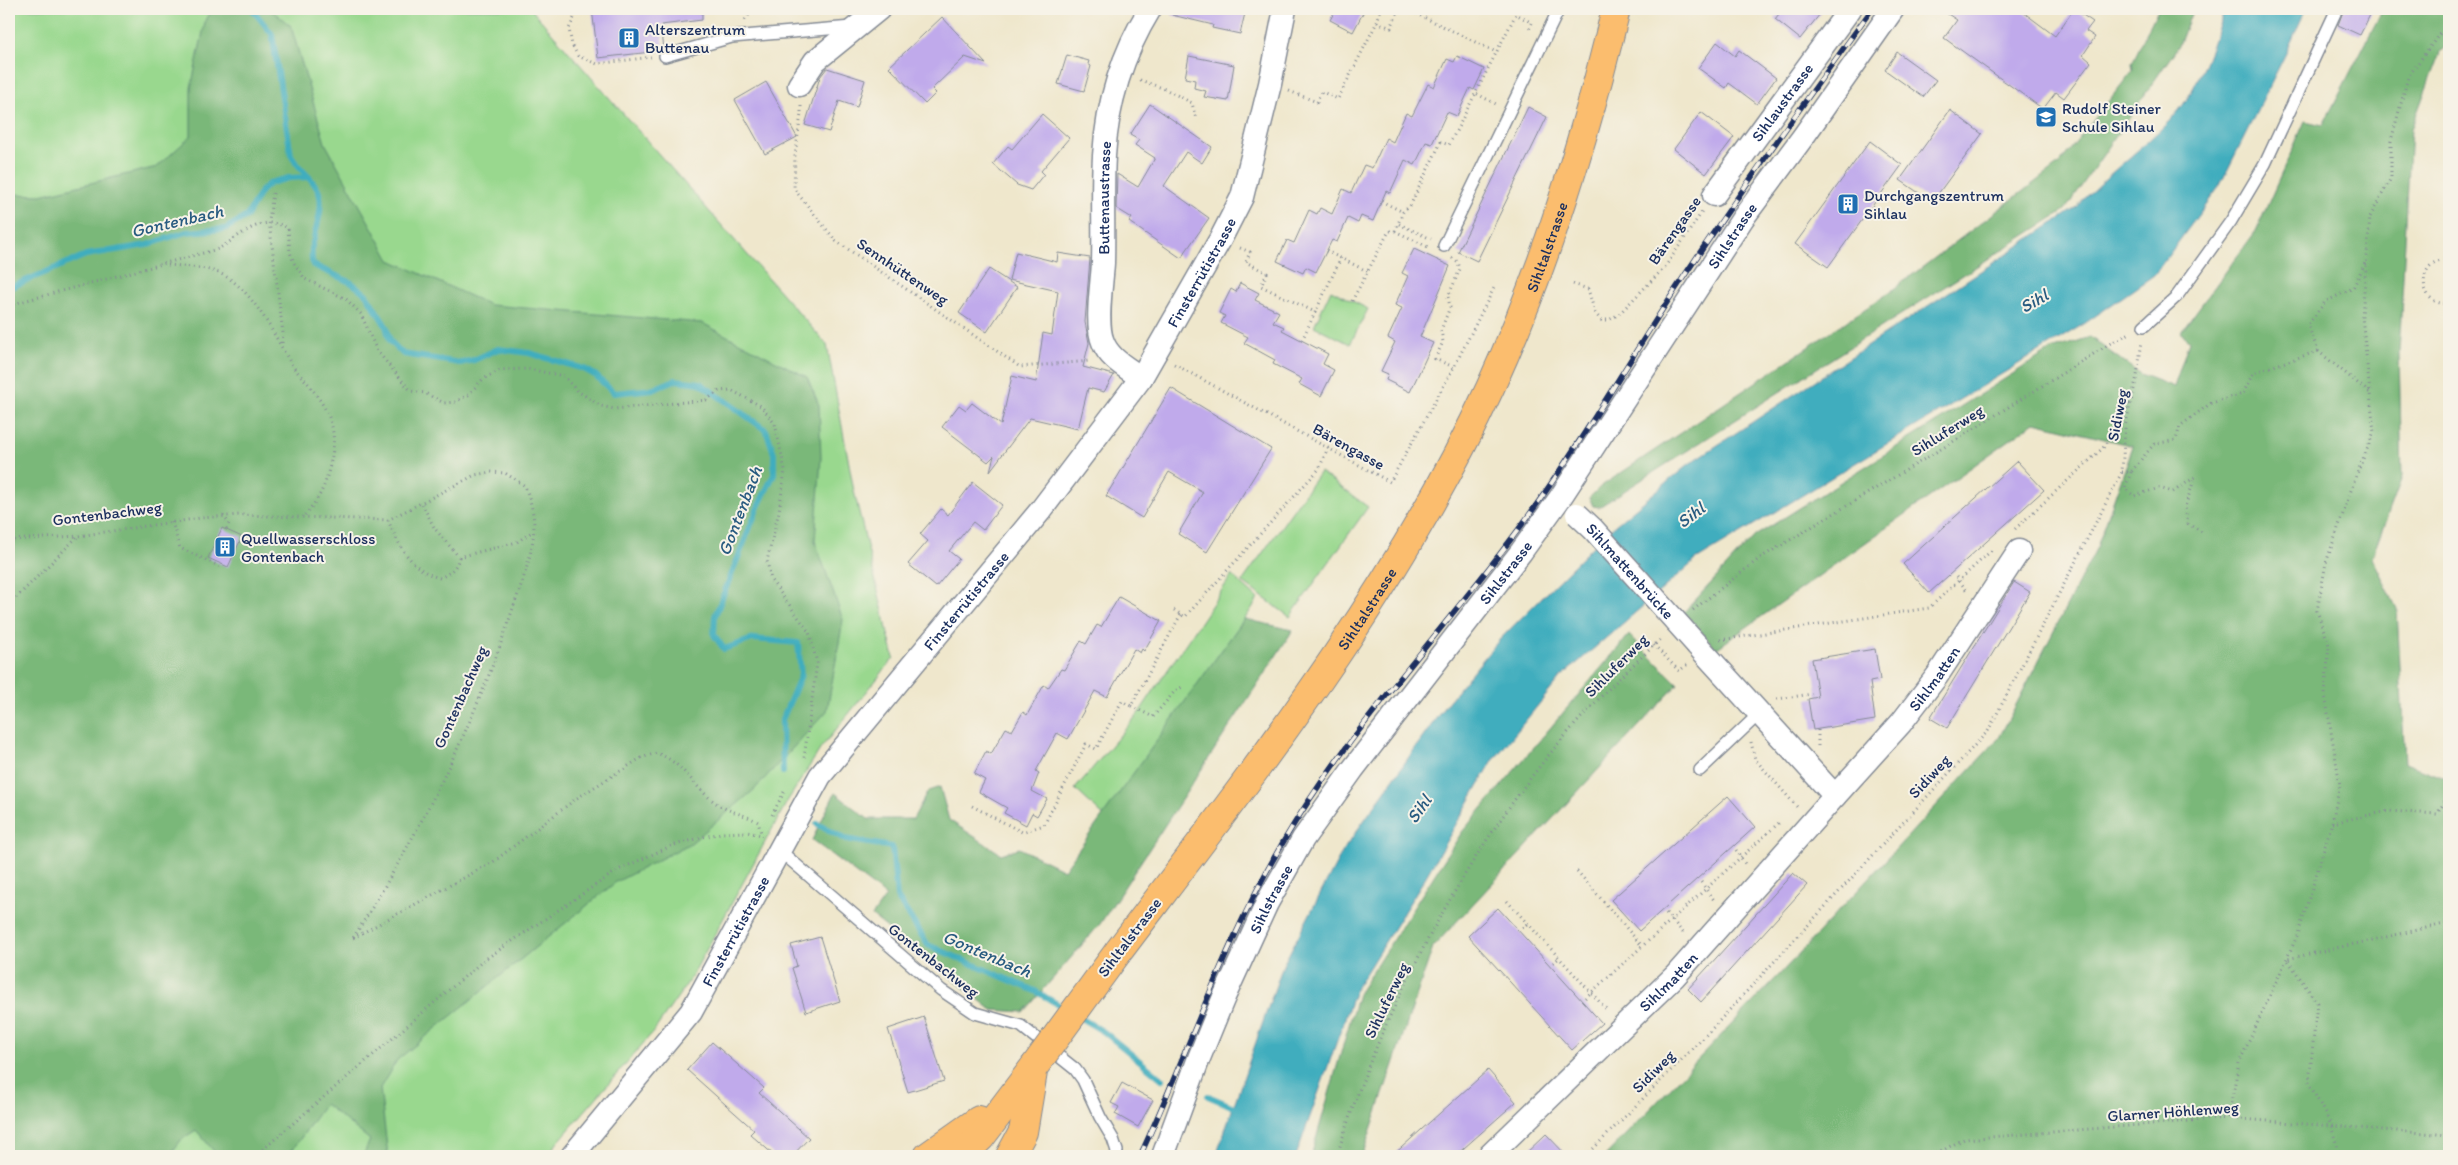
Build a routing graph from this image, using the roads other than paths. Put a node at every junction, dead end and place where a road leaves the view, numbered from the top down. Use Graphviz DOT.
graph roads {
  1 [pos="879,9"];
  2 [pos="1150,9"];
  3 [pos="1285,9"];
  4 [pos="1559,9"];
  5 [pos="1616,9"];
  6 [pos="1850,9"];
  7 [pos="1893,9"];
  8 [pos="2337,9"];
  9 [pos="859,27"];
  10 [pos="666,56"];
  11 [pos="799,85"];
  12 [pos="1714,195"];
  13 [pos="1439,248"];
  14 [pos="2144,326"];
  15 [pos="1141,378"];
  16 [pos="1560,498"];
  17 [pos="2017,540"];
  18 [pos="1765,707"];
  19 [pos="1700,770"];
  20 [pos="1835,796"];
  21 [pos="779,850"];
  22 [pos="1034,1067"];
  23 [pos="1009,1099"];
  24 [pos="975,1147"];
  25 [pos="572,1156"];
  26 [pos="928,1156"];
  27 [pos="961,1156"];
  28 [pos="1010,1156"];
  29 [pos="1116,1156"];
  30 [pos="1164,1156"];
  31 [pos="1490,1156"];
  1 -- 9 [label="street"];
  2 -- 15 [label="street, Buttenaustrasse"];
  3 -- 15 [label="street, Finsterrütistrasse"];
  4 -- 13 [label="lane"];
  5 -- 22 [label="main road, Sihltalstrasse, bridge"];
  6 -- 12 [label="street, Sihlaustrasse"];
  7 -- 16 [label="street, Sihlstrasse"];
  8 -- 14 [label="lane"];
  9 -- 10 [label="lane"];
  9 -- 11 [label="street"];
  15 -- 21 [label="street, Finsterrütistrasse"];
  16 -- 18 [label="street, Sihlmattenbrücke, bridge"];
  16 -- 30 [label="street, Sihlstrasse"];
  17 -- 20 [label="street, Sihlmatten"];
  18 -- 19 [label="lane"];
  18 -- 20 [label="street"];
  20 -- 31 [label="street, Sihlmatten"];
  21 -- 25 [label="street, Finsterrütistrasse"];
  21 -- 29 [label="lane, Gontenbachweg"];
  22 -- 23 [label="main road, Sihltalstrasse"];
  22 -- 28 [label="main road"];
  23 -- 24 [label="main road, Sihltalstrasse"];
  23 -- 26 [label="main road"];
  24 -- 27 [label="main road, Sihltalstrasse"];
}
